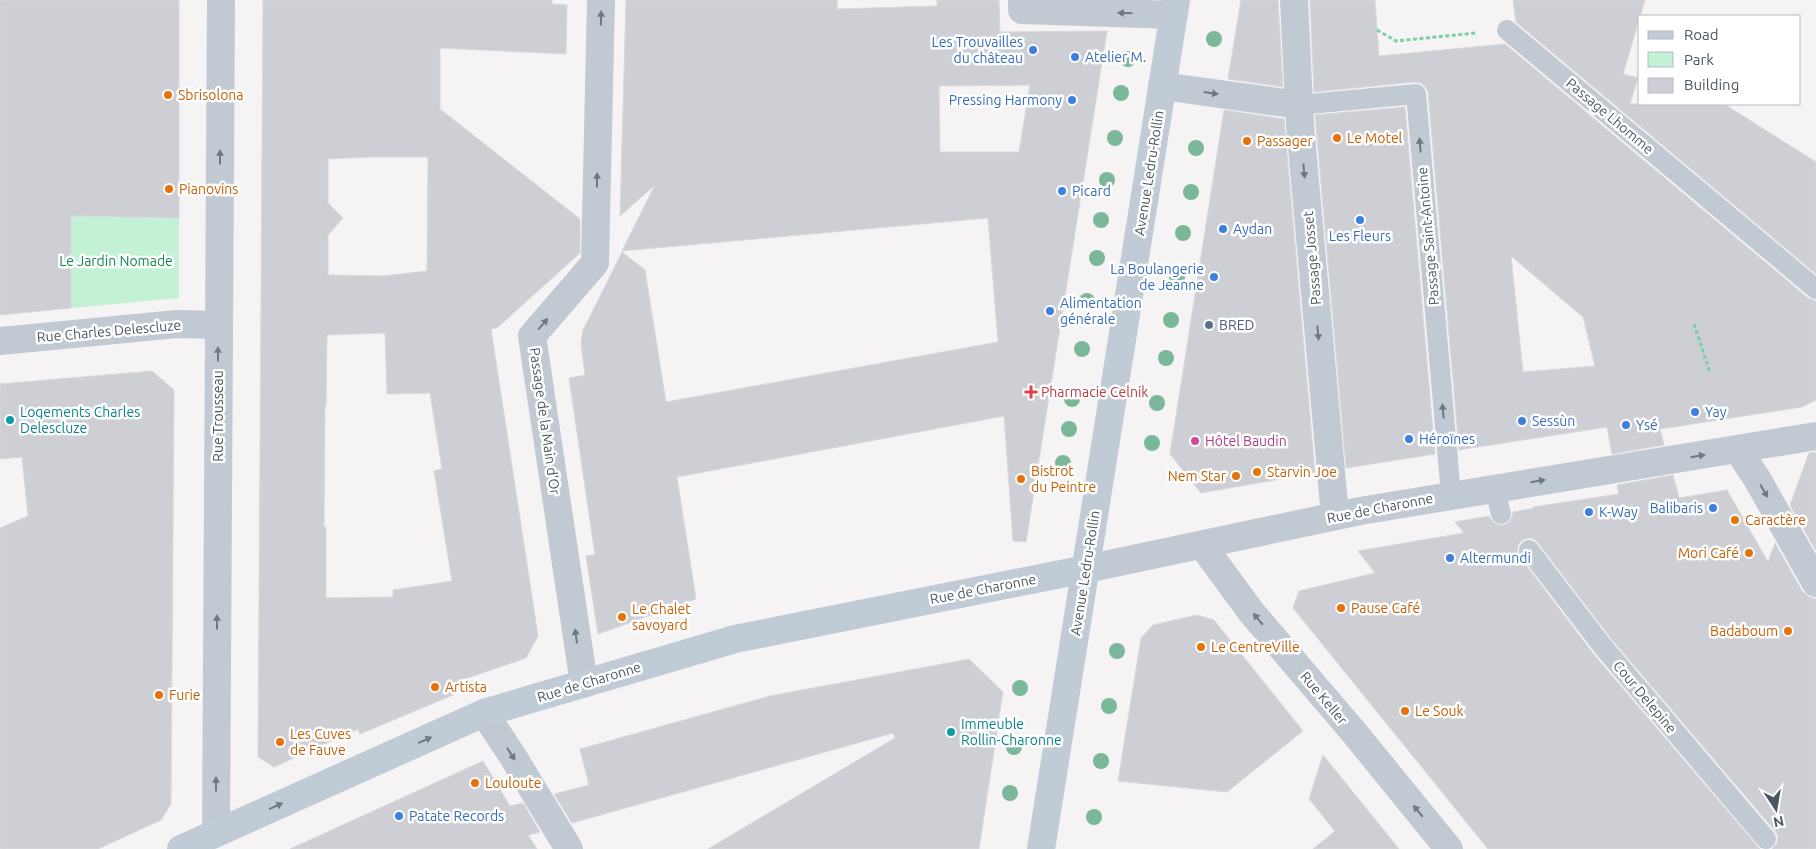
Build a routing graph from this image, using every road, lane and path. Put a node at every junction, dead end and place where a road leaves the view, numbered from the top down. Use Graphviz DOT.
graph roads {
  1 [pos="221,0"];
  2 [pos="601,0"];
  3 [pos="1022,0"];
  4 [pos="1294,0"];
  5 [pos="1175,8"];
  6 [pos="1377,30"];
  7 [pos="1507,30"];
  8 [pos="1162,86"];
  9 [pos="1299,105"];
  10 [pos="1816,289"];
  11 [pos="1694,324"];
  12 [pos="218,325"];
  13 [pos="0,341"];
  14 [pos="1710,373"];
  15 [pos="1816,436"];
  16 [pos="1738,450"];
  17 [pos="1495,488"];
  18 [pos="1451,495"];
  19 [pos="1501,514"];
  20 [pos="1335,516"];
  21 [pos="1202,545"];
  22 [pos="1529,550"];
  23 [pos="1086,569"];
  24 [pos="1816,583"];
  25 [pos="584,684"];
  26 [pos="484,713"];
  27 [pos="216,833"];
  28 [pos="1766,839"];
  29 [pos="181,849"];
  30 [pos="569,849"];
  31 [pos="1040,849"];
  32 [pos="1449,849"];
  12 -- 1 [label="street, Rue Trousseau, one-way"];
  25 -- 2 [label="street, Passage de la Main d'Or, one-way"];
  5 -- 3 [label="street, one-way"];
  4 -- 9 [label="street, Passage Josset"];
  5 -- 8 [label="street, Avenue Ledru-Rollin"];
  6 -- 7 [label="path"];
  7 -- 10 [label="lane, Passage Lhomme"];
  8 -- 9 [label="street, one-way"];
  8 -- 23 [label="street, Avenue Ledru-Rollin"];
  18 -- 9 [label="lane, Passage Saint-Antoine, one-way"];
  9 -- 20 [label="street, Passage Josset, one-way"];
  11 -- 14 [label="path"];
  12 -- 13 [label="street, Rue Charles Delescluze"];
  27 -- 12 [label="street, Rue Trousseau, one-way"];
  15 -- 16 [label="street, Rue de Charonne"];
  17 -- 16 [label="street, Rue de Charonne, one-way"];
  16 -- 24 [label="street, one-way"];
  17 -- 18 [label="street, Rue de Charonne"];
  17 -- 19 [label="lane"];
  18 -- 20 [label="street, Rue de Charonne"];
  20 -- 21 [label="street, Rue de Charonne"];
  21 -- 23 [label="street, Rue de Charonne"];
  32 -- 21 [label="street, Rue Keller, one-way"];
  22 -- 28 [label="lane, Cour Delepine"];
  23 -- 25 [label="street, Rue de Charonne"];
  23 -- 31 [label="street, Avenue Ledru-Rollin"];
  25 -- 26 [label="street, Rue de Charonne"];
  27 -- 26 [label="street, Rue de Charonne, one-way"];
  26 -- 30 [label="street, one-way"];
  27 -- 29 [label="street, Rue de Charonne"];
}
